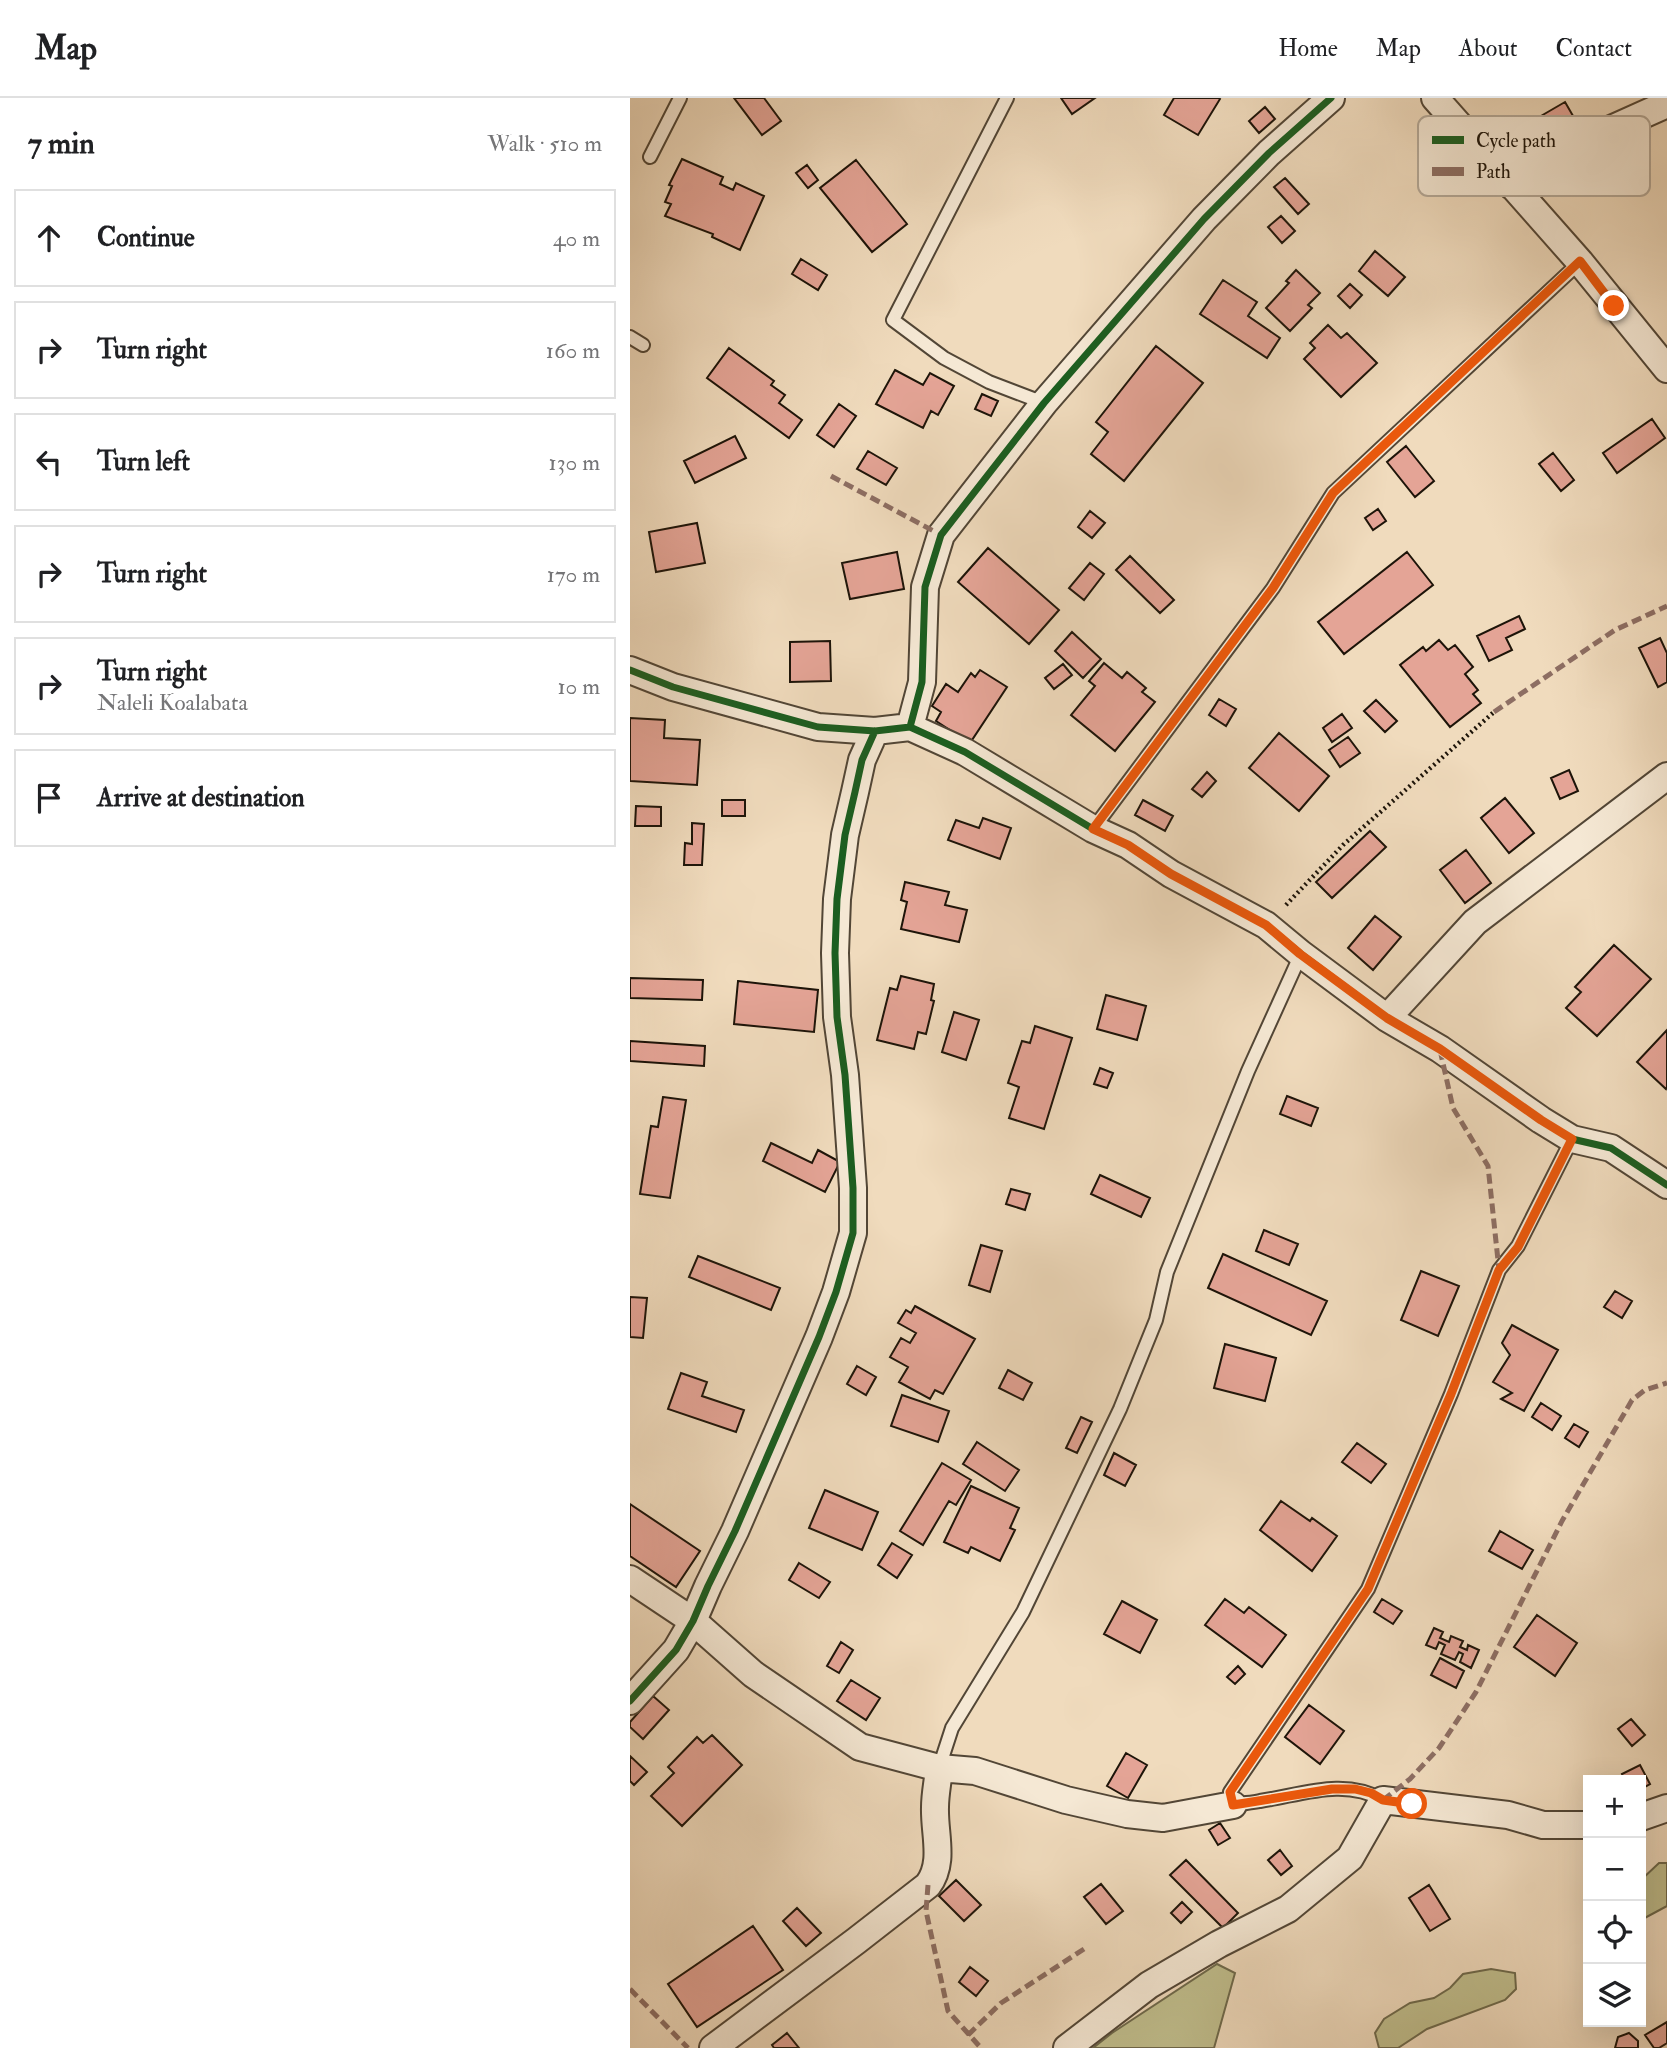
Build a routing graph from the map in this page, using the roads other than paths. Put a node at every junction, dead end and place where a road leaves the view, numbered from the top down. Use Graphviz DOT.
graph roads {
  1 [pos="680,98"];
  2 [pos="1007,98"];
  3 [pos="1331,98"];
  4 [pos="1435,98"];
  5 [pos="1667,104"];
  6 [pos="1451,116"];
  7 [pos="1640,116"];
  8 [pos="650,156"];
  9 [pos="1521,196"];
  10 [pos="1580,261"];
  11 [pos="630,337"];
  12 [pos="643,345"];
  13 [pos="1667,369"];
  14 [pos="1044,403"];
  15 [pos="630,670"];
  16 [pos="910,727"];
  17 [pos="874,731"];
  18 [pos="1667,776"];
  19 [pos="1093,829"];
  20 [pos="1300,954"];
  21 [pos="1387,1018"];
  22 [pos="1572,1139"];
  23 [pos="1667,1185"];
  24 [pos="630,1579"];
  25 [pos="693,1621"];
  26 [pos="630,1701"];
  27 [pos="939,1768"];
  28 [pos="1383,1800"];
  29 [pos="1233,1805"];
  30 [pos="1667,1808"];
  31 [pos="1646,1815"];
  32 [pos="1583,1825"];
  33 [pos="713,2048"];
  34 [pos="1067,2048"];
  1 -- 8 [label="lane"];
  2 -- 14 [label="lane"];
  3 -- 14 [label="street"];
  4 -- 6 [label="street"];
  5 -- 7 [label="street"];
  9 -- 10 [label="street"];
  10 -- 13 [label="street"];
  10 -- 19 [label="lane"];
  11 -- 12 [label="lane"];
  14 -- 16 [label="street"];
  15 -- 17 [label="street"];
  16 -- 17 [label="street"];
  16 -- 19 [label="street"];
  17 -- 25 [label="street"];
  18 -- 21 [label="street"];
  19 -- 20 [label="street"];
  20 -- 21 [label="street"];
  20 -- 27 [label="lane"];
  21 -- 22 [label="street"];
  22 -- 23 [label="street"];
  22 -- 29 [label="lane"];
  24 -- 25 [label="street"];
  25 -- 26 [label="street"];
  25 -- 27 [label="street"];
  27 -- 29 [label="street"];
  27 -- 33 [label="street"];
  28 -- 29 [label="lane"];
  28 -- 32 [label="street"];
  28 -- 34 [label="street"];
  30 -- 31 [label="street"];
}
